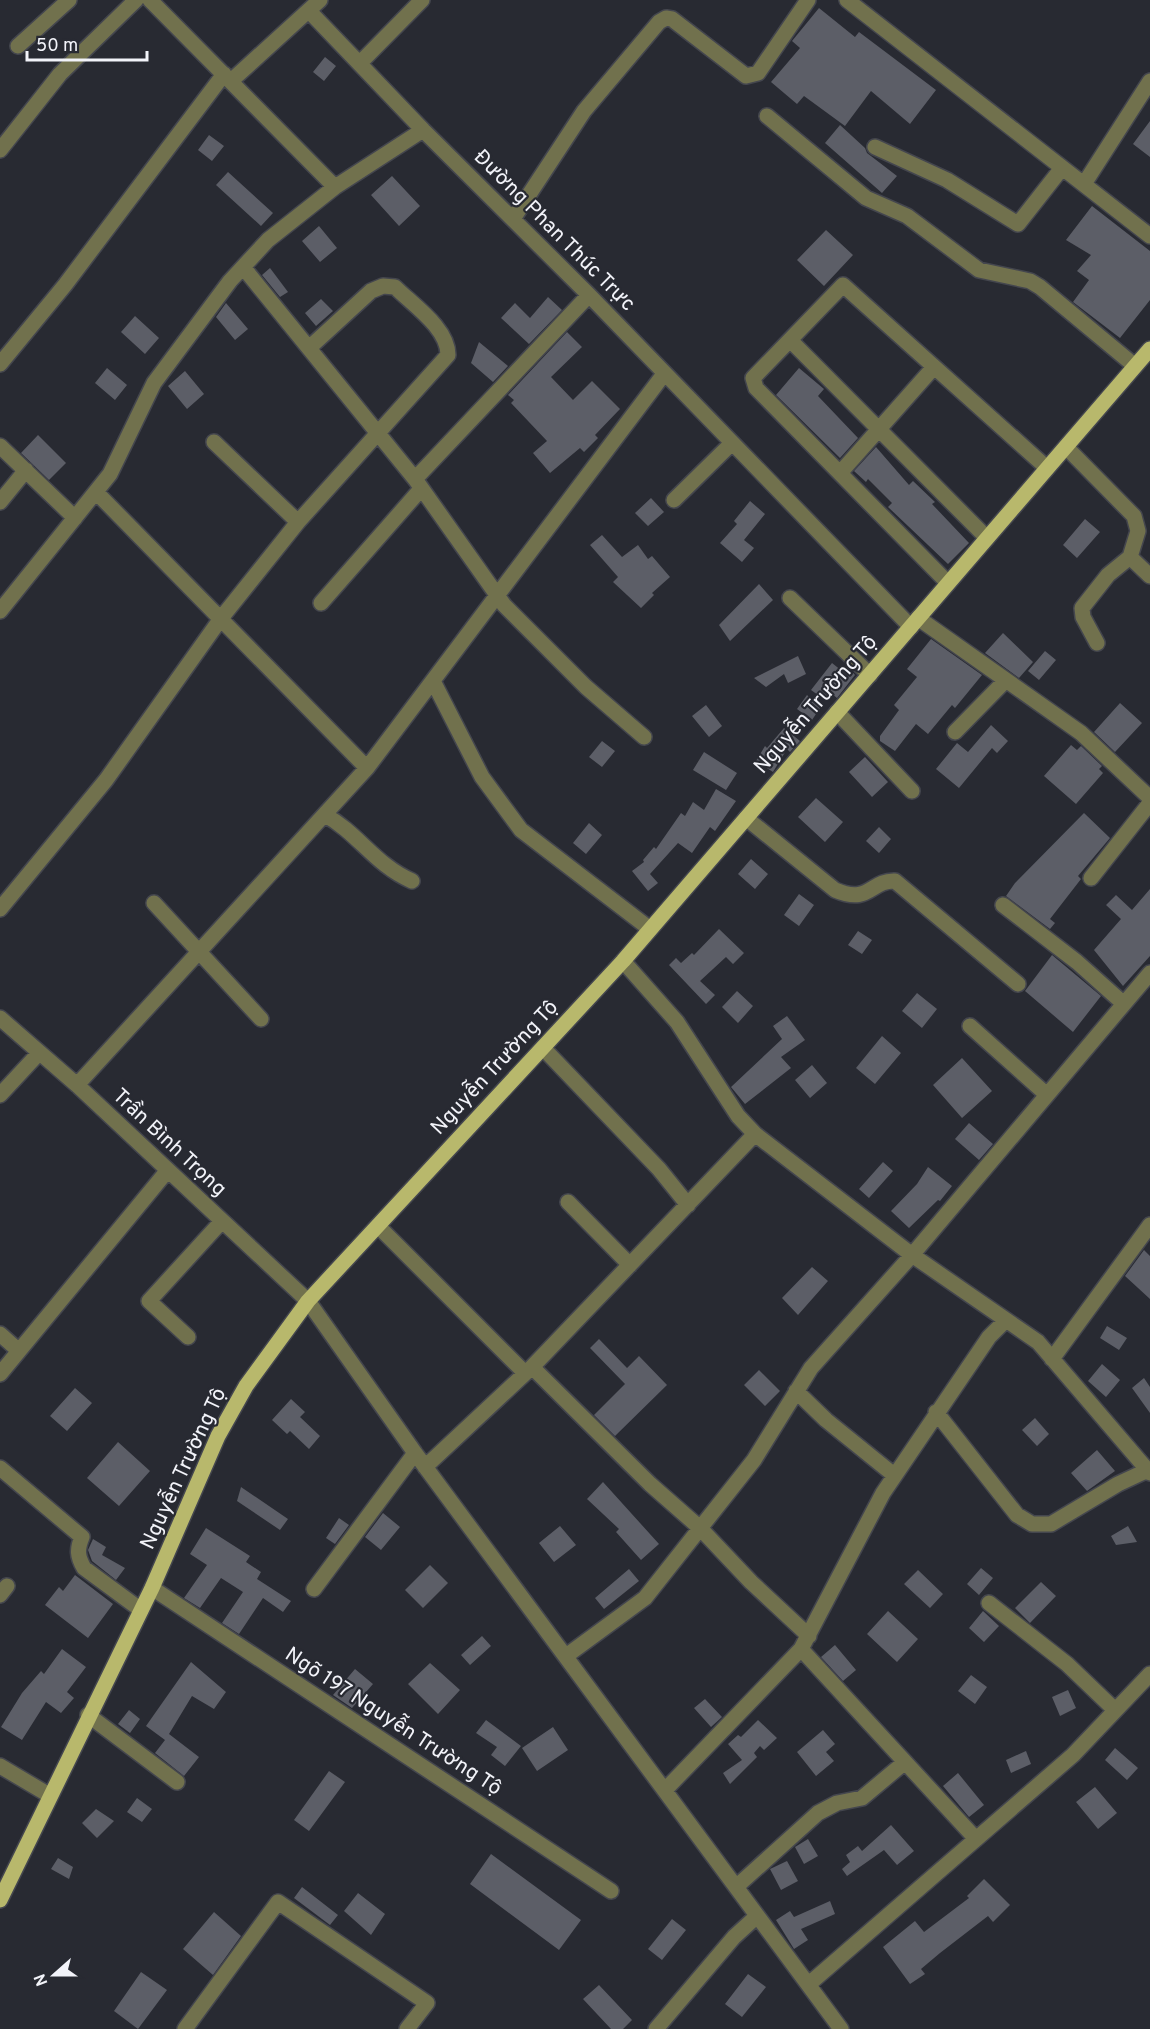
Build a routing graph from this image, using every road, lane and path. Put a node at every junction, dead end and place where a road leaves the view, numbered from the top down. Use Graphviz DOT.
graph roads {
  1 [pos="69,0"];
  2 [pos="136,0"];
  3 [pos="150,0"];
  4 [pos="320,0"];
  5 [pos="422,0"];
  6 [pos="808,0"];
  7 [pos="846,0"];
  8 [pos="309,11"];
  9 [pos="18,46"];
  10 [pos="360,63"];
  11 [pos="228,77"];
  12 [pos="1150,81"];
  13 [pos="767,116"];
  14 [pos="423,130"];
  15 [pos="875,147"];
  16 [pos="0,150"];
  17 [pos="1062,168"];
  18 [pos="1084,184"];
  19 [pos="335,187"];
  20 [pos="513,219"];
  21 [pos="1150,236"];
  22 [pos="243,267"];
  23 [pos="589,295"];
  24 [pos="790,340"];
  25 [pos="309,348"];
  26 [pos="1150,349"];
  27 [pos="0,364"];
  28 [pos="1135,366"];
  29 [pos="933,367"];
  30 [pos="664,374"];
  31 [pos="879,430"];
  32 [pos="379,434"];
  33 [pos="214,442"];
  34 [pos="732,443"];
  35 [pos="0,446"];
  36 [pos="1066,447"];
  37 [pos="1047,468"];
  38 [pos="26,470"];
  39 [pos="840,474"];
  40 [pos="418,484"];
  41 [pos="96,492"];
  42 [pos="674,500"];
  43 [pos="0,502"];
  44 [pos="1150,515"];
  45 [pos="75,518"];
  46 [pos="298,522"];
  47 [pos="1138,526"];
  48 [pos="987,538"];
  49 [pos="1130,557"];
  50 [pos="1150,576"];
  51 [pos="948,584"];
  52 [pos="496,596"];
  53 [pos="790,598"];
  54 [pos="321,603"];
  55 [pos="0,611"];
  56 [pos="222,617"];
  57 [pos="915,623"];
  58 [pos="1098,643"];
  59 [pos="870,675"];
  60 [pos="1006,680"];
  61 [pos="433,681"];
  62 [pos="837,712"];
  63 [pos="955,732"];
  64 [pos="644,737"];
  65 [pos="367,768"];
  66 [pos="912,791"];
  67 [pos="1150,798"];
  68 [pos="1150,803"];
  69 [pos="325,815"];
  70 [pos="746,819"];
  71 [pos="1091,878"];
  72 [pos="412,881"];
  73 [pos="154,903"];
  74 [pos="1003,905"];
  75 [pos="0,909"];
  76 [pos="650,929"];
  77 [pos="200,952"];
  78 [pos="623,961"];
  79 [pos="1150,973"];
  80 [pos="1018,984"];
  81 [pos="1124,1004"];
  82 [pos="0,1018"];
  83 [pos="261,1019"];
  84 [pos="970,1026"];
  85 [pos="543,1048"];
  86 [pos="39,1053"];
  87 [pos="77,1085"];
  88 [pos="0,1095"];
  89 [pos="1047,1095"];
  90 [pos="755,1134"];
  91 [pos="168,1170"];
  92 [pos="568,1202"];
  93 [pos="688,1205"];
  94 [pos="222,1221"];
  95 [pos="1150,1225"];
  96 [pos="378,1226"];
  97 [pos="912,1255"];
  98 [pos="630,1265"];
  99 [pos="308,1301"];
  100 [pos="1006,1320"];
  101 [pos="0,1334"];
  102 [pos="188,1337"];
  103 [pos="19,1351"];
  104 [pos="1052,1359"];
  105 [pos="528,1370"];
  106 [pos="0,1374"];
  107 [pos="796,1391"];
  108 [pos="936,1412"];
  109 [pos="415,1453"];
  110 [pos="425,1467"];
  111 [pos="0,1468"];
  112 [pos="1149,1471"];
  113 [pos="894,1475"];
  114 [pos="700,1528"];
  115 [pos="152,1588"];
  116 [pos="314,1589"];
  117 [pos="989,1603"];
  118 [pos="141,1610"];
  119 [pos="805,1642"];
  120 [pos="566,1656"];
  121 [pos="1150,1674"];
  122 [pos="1115,1710"];
  123 [pos="88,1715"];
  124 [pos="905,1762"];
  125 [pos="0,1766"];
  126 [pos="177,1782"];
  127 [pos="665,1790"];
  128 [pos="49,1795"];
  129 [pos="976,1839"];
  130 [pos="736,1887"];
  131 [pos="611,1891"];
  132 [pos="0,1900"];
  133 [pos="757,1916"];
  134 [pos="809,1984"];
  135 [pos="185,2029"];
  136 [pos="407,2029"];
  137 [pos="656,2029"];
  138 [pos="841,2029"];
  1 -- 9 [label="street"];
  2 -- 16 [label="street"];
  3 -- 11 [label="street"];
  4 -- 8 [label="street"];
  5 -- 10 [label="street"];
  6 -- 20 [label="street"];
  7 -- 17 [label="street"];
  8 -- 10 [label="street, Đường Phan Thúc Trực"];
  8 -- 11 [label="street"];
  10 -- 14 [label="street, Đường Phan Thúc Trực"];
  11 -- 19 [label="street"];
  11 -- 27 [label="street"];
  12 -- 18 [label="street"];
  13 -- 28 [label="street"];
  14 -- 19 [label="street"];
  14 -- 20 [label="street, Đường Phan Thúc Trực"];
  15 -- 17 [label="street"];
  17 -- 18 [label="street"];
  18 -- 21 [label="street"];
  19 -- 22 [label="street"];
  20 -- 23 [label="street, Đường Phan Thúc Trực"];
  22 -- 25 [label="street"];
  22 -- 41 [label="street"];
  23 -- 30 [label="street, Đường Phan Thúc Trực"];
  23 -- 40 [label="street"];
  24 -- 29 [label="street"];
  24 -- 31 [label="street"];
  24 -- 39 [label="street"];
  25 -- 32 [label="street"];
  25 -- 32 [label="street"];
  26 -- 28 [label="main road, Nguyễn Trường Tộ"];
  28 -- 36 [label="main road, Nguyễn Trường Tộ"];
  29 -- 31 [label="street"];
  29 -- 37 [label="street"];
  30 -- 34 [label="street, Đường Phan Thúc Trực"];
  30 -- 52 [label="street"];
  31 -- 39 [label="street"];
  31 -- 48 [label="street"];
  32 -- 40 [label="street"];
  32 -- 46 [label="street"];
  33 -- 46 [label="street"];
  34 -- 42 [label="street"];
  34 -- 57 [label="street, Đường Phan Thúc Trực"];
  35 -- 38 [label="street"];
  36 -- 37 [label="main road, Nguyễn Trường Tộ"];
  36 -- 47 [label="street"];
  37 -- 48 [label="main road, Nguyễn Trường Tộ"];
  38 -- 43 [label="street"];
  38 -- 45 [label="street"];
  39 -- 51 [label="street"];
  40 -- 52 [label="street"];
  40 -- 54 [label="street"];
  41 -- 45 [label="street"];
  41 -- 56 [label="street"];
  44 -- 47 [label="street"];
  45 -- 55 [label="street"];
  46 -- 56 [label="street"];
  47 -- 49 [label="street"];
  48 -- 51 [label="main road, Nguyễn Trường Tộ"];
  49 -- 50 [label="street"];
  49 -- 58 [label="street"];
  51 -- 57 [label="main road, Nguyễn Trường Tộ"];
  52 -- 61 [label="street"];
  52 -- 64 [label="street"];
  53 -- 59 [label="street"];
  56 -- 65 [label="street"];
  56 -- 75 [label="street"];
  57 -- 59 [label="main road, Nguyễn Trường Tộ"];
  57 -- 60 [label="street, Đường Phan Thúc Trực"];
  59 -- 62 [label="main road, Nguyễn Trường Tộ"];
  60 -- 63 [label="street"];
  60 -- 67 [label="street, Đường Phan Thúc Trực"];
  61 -- 65 [label="street"];
  61 -- 76 [label="street"];
  62 -- 66 [label="street"];
  62 -- 70 [label="main road, Nguyễn Trường Tộ"];
  65 -- 69 [label="street"];
  68 -- 71 [label="street"];
  69 -- 72 [label="street"];
  69 -- 77 [label="street"];
  70 -- 76 [label="main road, Nguyễn Trường Tộ"];
  70 -- 80 [label="street"];
  73 -- 77 [label="street"];
  74 -- 81 [label="street"];
  76 -- 78 [label="main road, Nguyễn Trường Tộ"];
  77 -- 83 [label="street"];
  77 -- 87 [label="street"];
  78 -- 85 [label="main road, Nguyễn Trường Tộ"];
  78 -- 90 [label="street"];
  79 -- 81 [label="street"];
  81 -- 89 [label="street"];
  82 -- 86 [label="street, Trần Bình Trọng"];
  84 -- 89 [label="street"];
  85 -- 93 [label="street"];
  85 -- 96 [label="main road, Nguyễn Trường Tộ"];
  86 -- 87 [label="street, Trần Bình Trọng"];
  86 -- 88 [label="street"];
  87 -- 91 [label="street, Trần Bình Trọng"];
  89 -- 97 [label="street"];
  90 -- 93 [label="street"];
  90 -- 97 [label="street"];
  91 -- 94 [label="street, Trần Bình Trọng"];
  91 -- 103 [label="street"];
  92 -- 98 [label="street"];
  93 -- 98 [label="street"];
  94 -- 99 [label="street, Trần Bình Trọng"];
  94 -- 102 [label="street"];
  95 -- 104 [label="street"];
  96 -- 99 [label="main road, Nguyễn Trường Tộ"];
  96 -- 105 [label="street"];
  97 -- 100 [label="street"];
  97 -- 107 [label="street"];
  98 -- 105 [label="street"];
  99 -- 109 [label="street, Trần Bình Trọng"];
  99 -- 115 [label="main road, Nguyễn Trường Tộ"];
  100 -- 104 [label="street"];
  100 -- 108 [label="street"];
  101 -- 103 [label="street"];
  103 -- 106 [label="street"];
  104 -- 112 [label="street"];
  105 -- 110 [label="street"];
  105 -- 114 [label="street"];
  107 -- 113 [label="street"];
  107 -- 114 [label="street"];
  108 -- 112 [label="street"];
  108 -- 113 [label="street"];
  109 -- 110 [label="street, Trần Bình Trọng"];
  109 -- 116 [label="street"];
  110 -- 120 [label="street, Trần Bình Trọng"];
  111 -- 118 [label="street"];
  113 -- 119 [label="street"];
  114 -- 119 [label="street"];
  114 -- 120 [label="street"];
  115 -- 118 [label="main road, Nguyễn Trường Tộ"];
  115 -- 131 [label="street, Ngõ 197 Nguyễn Trường Tộ"];
  117 -- 122 [label="street"];
  118 -- 123 [label="main road, Nguyễn Trường Tộ"];
  119 -- 124 [label="street"];
  119 -- 127 [label="street"];
  120 -- 127 [label="street, Trần Bình Trọng"];
  121 -- 122 [label="street"];
  122 -- 129 [label="street"];
  123 -- 126 [label="street"];
  123 -- 128 [label="main road, Nguyễn Trường Tộ"];
  124 -- 129 [label="street"];
  124 -- 130 [label="street"];
  125 -- 128 [label="street"];
  127 -- 130 [label="street, Trần Bình Trọng"];
  128 -- 132 [label="main road, Nguyễn Trường Tộ"];
  129 -- 134 [label="street"];
  130 -- 133 [label="street, Trần Bình Trọng"];
  133 -- 134 [label="street, Trần Bình Trọng"];
  133 -- 137 [label="street"];
  134 -- 138 [label="street, Trần Bình Trọng"];
  135 -- 136 [label="street"];
}
